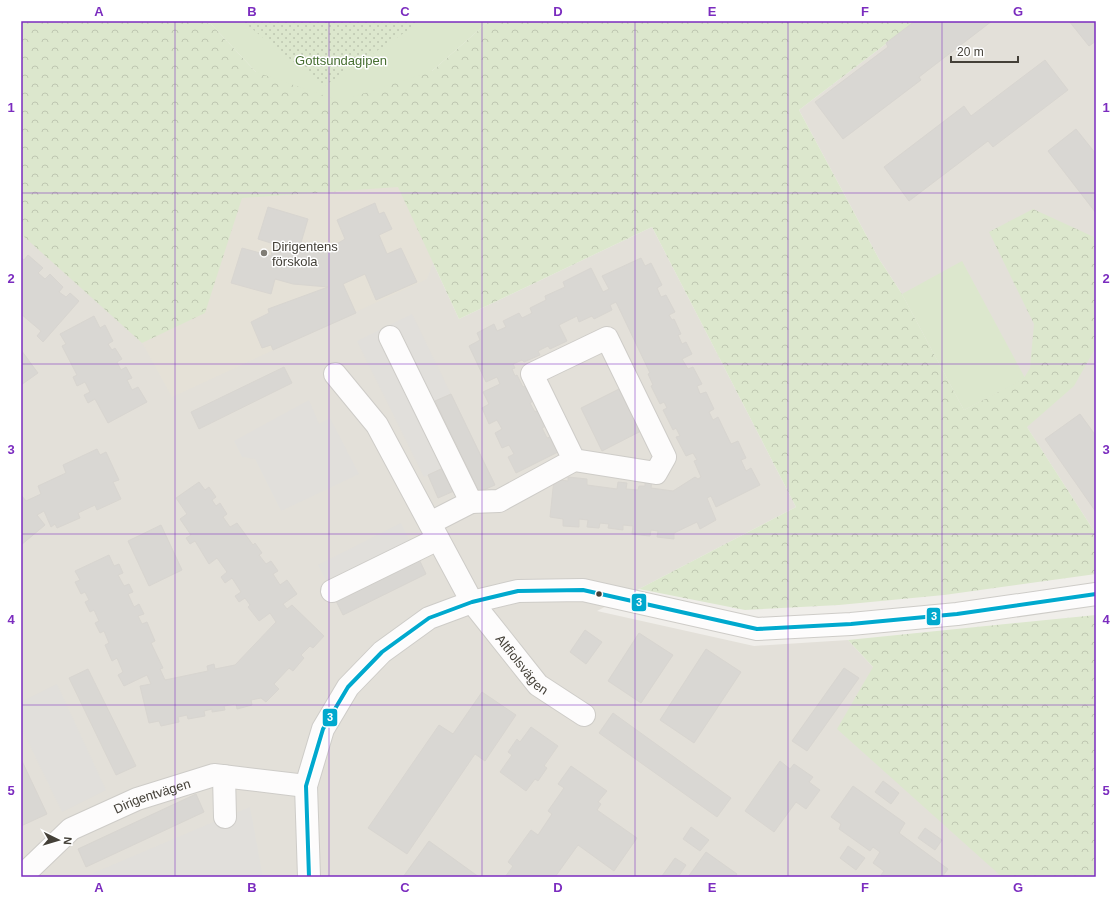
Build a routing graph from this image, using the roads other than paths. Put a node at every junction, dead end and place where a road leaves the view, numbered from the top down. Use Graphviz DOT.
graph roads {
  1 [pos="390,337"];
  2 [pos="335,374"];
  3 [pos="574,460"];
  4 [pos="471,502"];
  5 [pos="434,531"];
  6 [pos="332,592"];
  7 [pos="1096,594"];
  8 [pos="472,602"];
  9 [pos="584,715"];
  10 [pos="224,776"];
  11 [pos="306,786"];
  12 [pos="225,817"];
  13 [pos="21,877"];
  14 [pos="309,877"];
  1 -- 4 [label="street"];
  2 -- 5 [label="street, Altfiolsvägen"];
  3 -- 3 [label="street"];
  3 -- 4 [label="street"];
  4 -- 5 [label="street"];
  5 -- 6 [label="street"];
  5 -- 8 [label="street, Altfiolsvägen"];
  7 -- 8 [label="street"];
  8 -- 9 [label="street, Altfiolsvägen"];
  8 -- 11 [label="street"];
  10 -- 11 [label="street, Dirigentvägen"];
  10 -- 12 [label="street"];
  10 -- 13 [label="street, Dirigentvägen"];
  11 -- 14 [label="street"];
}
